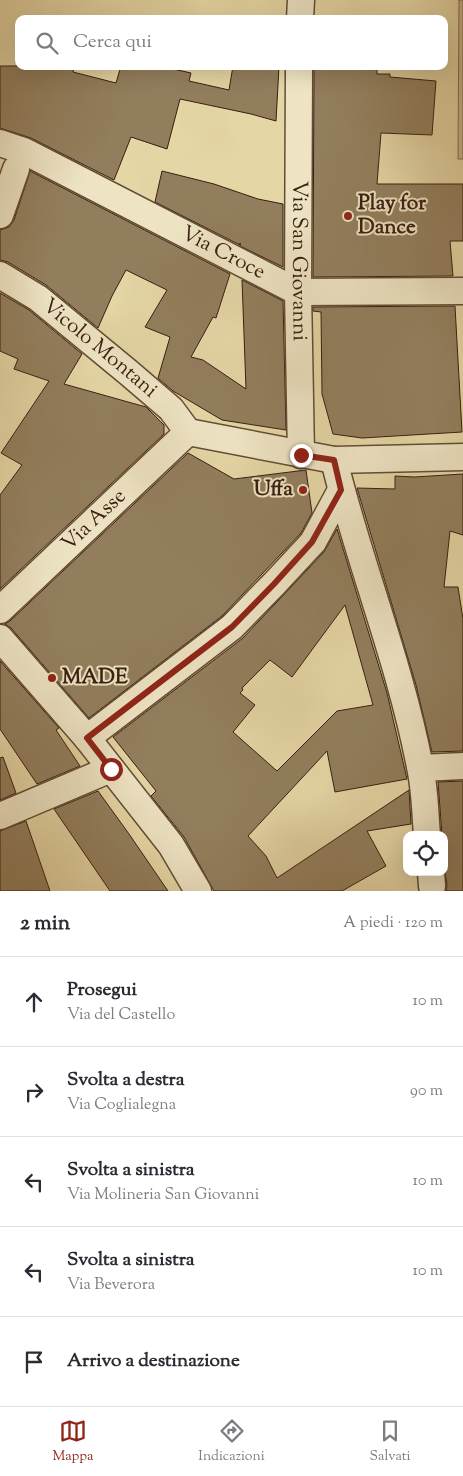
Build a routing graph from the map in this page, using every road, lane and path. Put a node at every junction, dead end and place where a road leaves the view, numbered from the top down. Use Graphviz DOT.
graph roads {
  1 [pos="301,0"];
  2 [pos="300,15"];
  3 [pos="299,70"];
  4 [pos="0,143"];
  5 [pos="16,169"];
  6 [pos="0,215"];
  7 [pos="0,275"];
  8 [pos="463,290"];
  9 [pos="298,292"];
  10 [pos="188,432"];
  11 [pos="301,455"];
  12 [pos="463,457"];
  13 [pos="334,460"];
  14 [pos="341,490"];
  15 [pos="0,610"];
  16 [pos="0,638"];
  17 [pos="87,738"];
  18 [pos="463,766"];
  19 [pos="421,768"];
  20 [pos="111,769"];
  21 [pos="0,816"];
  22 [pos="427,831"];
  23 [pos="198,891"];
  1 -- 2 [label="street"];
  3 -- 9 [label="street, Via San Giovanni"];
  4 -- 9 [label="street, Via Croce"];
  5 -- 6 [label="street"];
  7 -- 10 [label="street, Vicolo Montani"];
  8 -- 9 [label="street, Via Croce"];
  9 -- 11 [label="street, Via San Giovanni"];
  10 -- 11 [label="street"];
  10 -- 15 [label="street, Via Asse"];
  11 -- 13 [label="street"];
  12 -- 13 [label="street"];
  13 -- 14 [label="street"];
  14 -- 17 [label="street"];
  14 -- 19 [label="street"];
  16 -- 17 [label="street"];
  17 -- 20 [label="street"];
  18 -- 19 [label="street"];
  19 -- 22 [label="street"];
  20 -- 21 [label="street"];
  20 -- 23 [label="street"];
}
